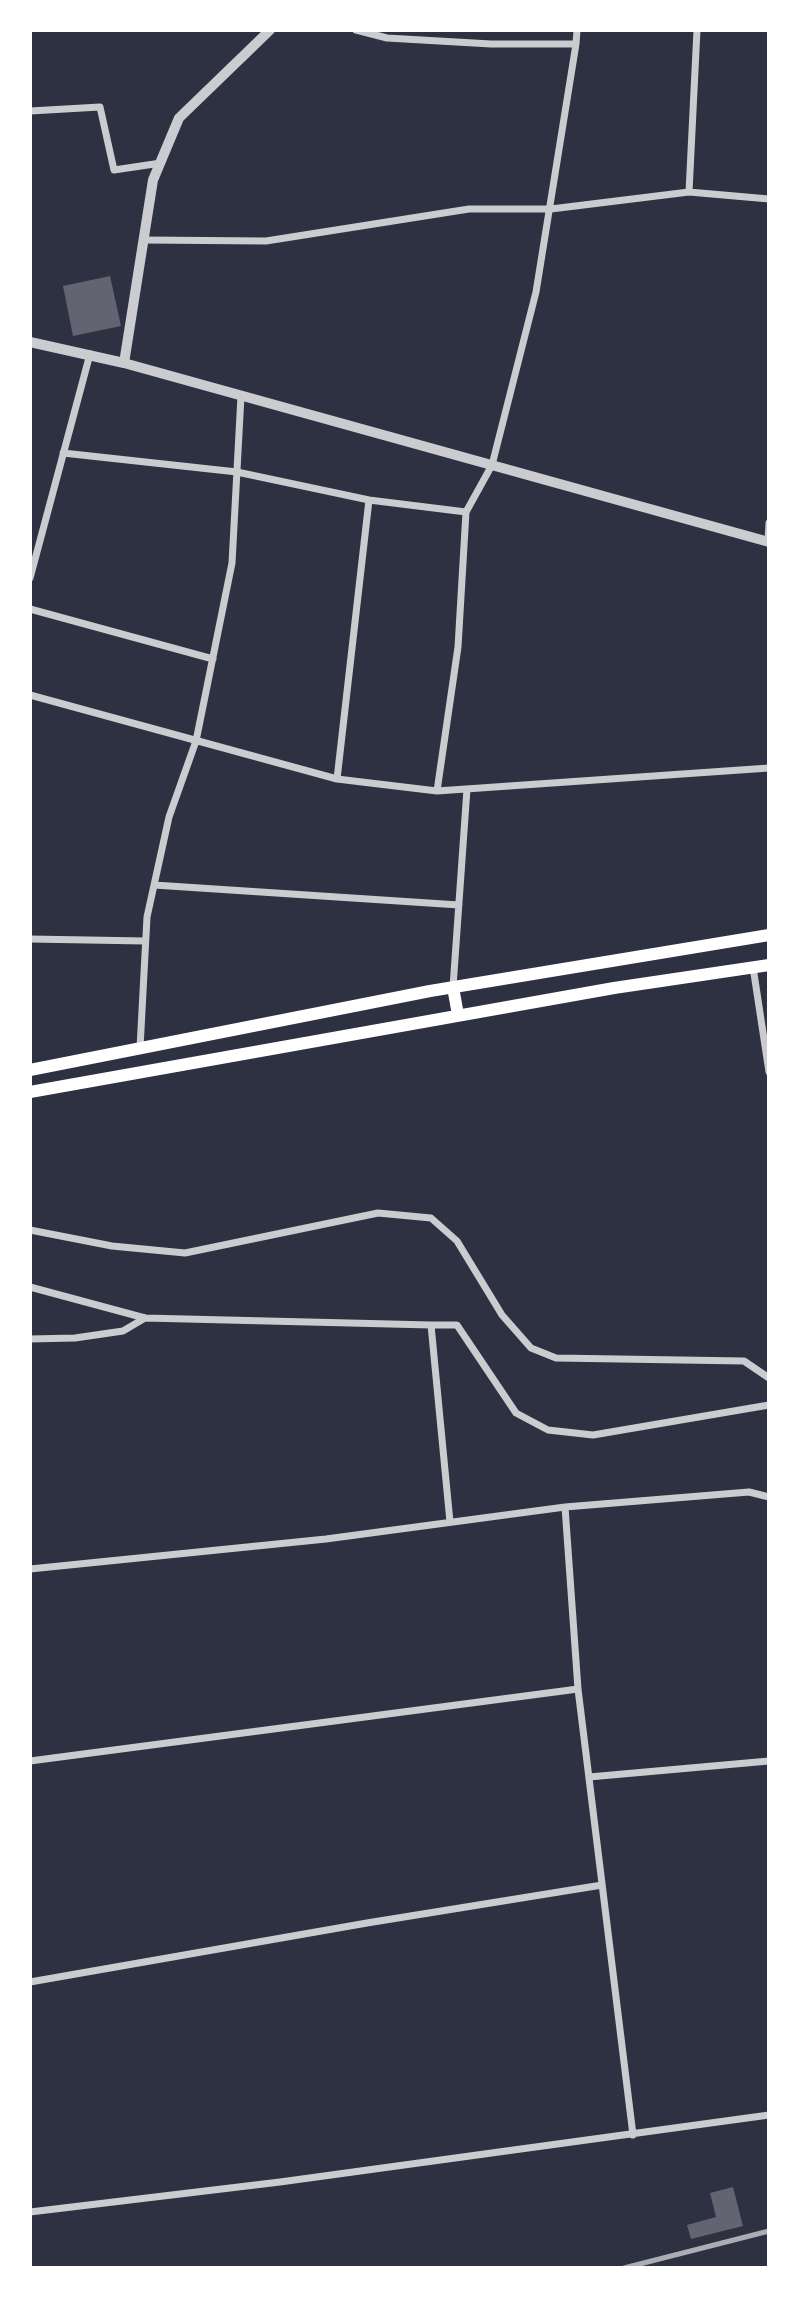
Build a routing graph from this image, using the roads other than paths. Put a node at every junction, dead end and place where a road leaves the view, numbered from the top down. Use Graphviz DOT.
graph roads {
  1 [pos="270,30"];
  2 [pos="356,30"];
  3 [pos="576,30"];
  4 [pos="697,30"];
  5 [pos="576,44"];
  6 [pos="30,111"];
  7 [pos="161,163"];
  8 [pos="690,192"];
  9 [pos="769,199"];
  10 [pos="551,209"];
  11 [pos="144,240"];
  12 [pos="30,342"];
  13 [pos="90,354"];
  14 [pos="124,363"];
  15 [pos="240,396"];
  16 [pos="63,453"];
  17 [pos="492,466"];
  18 [pos="237,471"];
  19 [pos="369,500"];
  20 [pos="466,512"];
  21 [pos="769,523"];
  22 [pos="30,536"];
  23 [pos="41,539"];
  24 [pos="769,542"];
  25 [pos="30,578"];
  26 [pos="30,609"];
  27 [pos="213,659"];
  28 [pos="30,695"];
  29 [pos="196,741"];
  30 [pos="769,768"];
  31 [pos="337,779"];
  32 [pos="467,789"];
  33 [pos="437,791"];
  34 [pos="154,885"];
  35 [pos="458,905"];
  36 [pos="769,935"];
  37 [pos="30,939"];
  38 [pos="145,940"];
  39 [pos="769,965"];
  40 [pos="753,967"];
  41 [pos="453,987"];
  42 [pos="458,1016"];
  43 [pos="140,1048"];
  44 [pos="30,1070"];
  45 [pos="769,1072"];
  46 [pos="30,1091"];
  47 [pos="30,1230"];
  48 [pos="30,1287"];
  49 [pos="145,1318"];
  50 [pos="431,1325"];
  51 [pos="30,1339"];
  52 [pos="769,1378"];
  53 [pos="769,1405"];
  54 [pos="769,1497"];
  55 [pos="565,1507"];
  56 [pos="450,1522"];
  57 [pos="30,1569"];
  58 [pos="578,1689"];
  59 [pos="769,1760"];
  60 [pos="30,1761"];
  61 [pos="589,1777"];
  62 [pos="603,1885"];
  63 [pos="30,1982"];
  64 [pos="769,2115"];
  65 [pos="633,2135"];
  66 [pos="30,2211"];
  1 -- 7 [label="street"];
  2 -- 5 [label="street"];
  3 -- 5 [label="street"];
  4 -- 8 [label="street"];
  5 -- 10 [label="street"];
  6 -- 7 [label="street"];
  7 -- 11 [label="street"];
  8 -- 9 [label="street"];
  8 -- 10 [label="street"];
  10 -- 11 [label="street"];
  10 -- 17 [label="street"];
  11 -- 14 [label="street"];
  12 -- 13 [label="street"];
  13 -- 14 [label="street"];
  13 -- 16 [label="street"];
  14 -- 15 [label="street"];
  15 -- 17 [label="street"];
  15 -- 18 [label="street"];
  16 -- 18 [label="street"];
  16 -- 23 [label="street"];
  17 -- 20 [label="street"];
  17 -- 24 [label="street"];
  18 -- 19 [label="street"];
  18 -- 27 [label="street"];
  19 -- 20 [label="street"];
  19 -- 31 [label="street"];
  20 -- 33 [label="street"];
  21 -- 24 [label="street"];
  22 -- 23 [label="street"];
  23 -- 25 [label="street"];
  26 -- 27 [label="street"];
  27 -- 29 [label="street"];
  28 -- 29 [label="street"];
  29 -- 31 [label="street"];
  29 -- 34 [label="street"];
  30 -- 32 [label="street"];
  31 -- 33 [label="street"];
  32 -- 33 [label="street"];
  32 -- 35 [label="street"];
  34 -- 35 [label="street"];
  34 -- 38 [label="street"];
  35 -- 41 [label="street"];
  36 -- 41 [label="main road"];
  37 -- 38 [label="street"];
  38 -- 43 [label="street"];
  39 -- 40 [label="main road"];
  40 -- 42 [label="main road"];
  40 -- 45 [label="street"];
  41 -- 42 [label="main road"];
  41 -- 43 [label="main road"];
  42 -- 46 [label="main road"];
  43 -- 44 [label="main road"];
  47 -- 52 [label="street"];
  48 -- 49 [label="street"];
  49 -- 50 [label="street"];
  49 -- 51 [label="street"];
  50 -- 53 [label="street"];
  50 -- 56 [label="street"];
  54 -- 55 [label="street"];
  55 -- 56 [label="street"];
  55 -- 58 [label="street"];
  56 -- 57 [label="street"];
  58 -- 60 [label="street"];
  58 -- 61 [label="street"];
  59 -- 61 [label="street"];
  61 -- 62 [label="street"];
  62 -- 63 [label="street"];
  62 -- 65 [label="street"];
  64 -- 65 [label="street"];
  65 -- 66 [label="street"];
}
